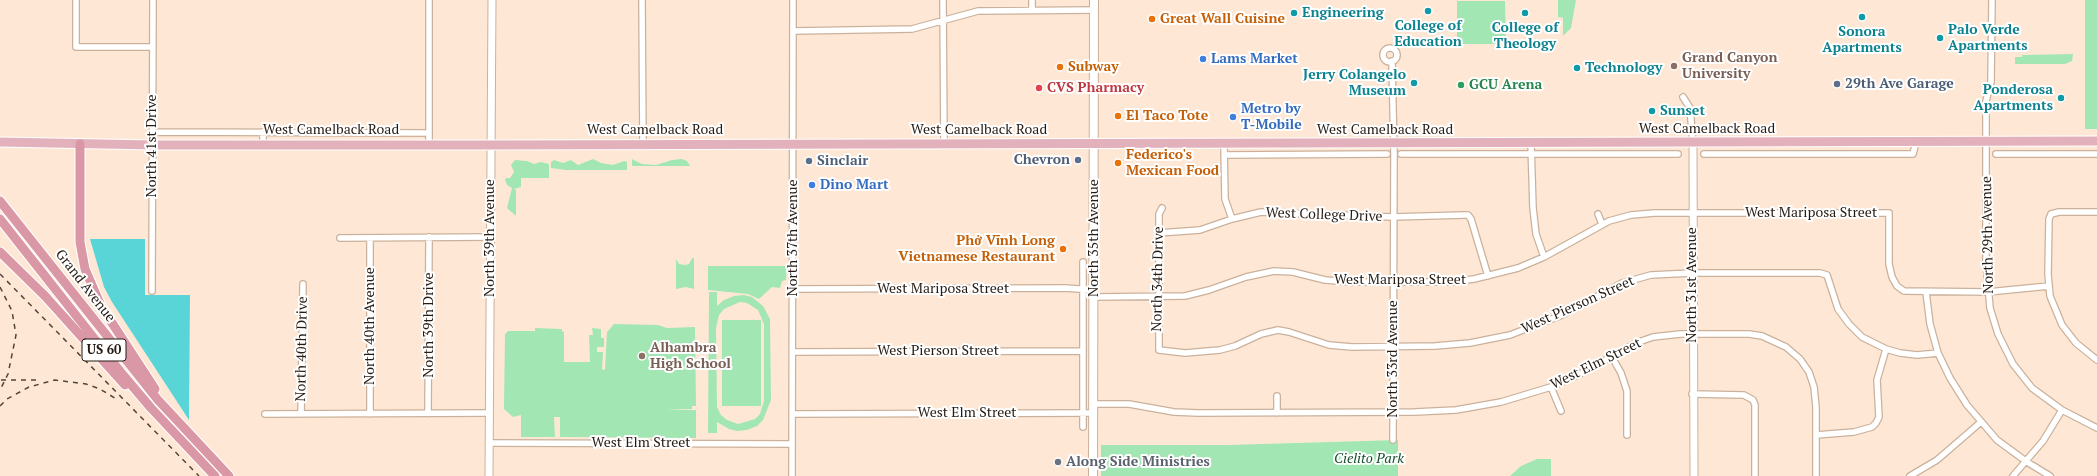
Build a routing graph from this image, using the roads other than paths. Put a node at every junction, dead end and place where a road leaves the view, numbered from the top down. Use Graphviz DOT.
graph roads {
  1 [pos="76,0"];
  2 [pos="153,0"];
  3 [pos="429,0"];
  4 [pos="492,0"];
  5 [pos="642,0"];
  6 [pos="793,0"];
  7 [pos="944,0"];
  8 [pos="1032,0"];
  9 [pos="1094,0"];
  10 [pos="1992,0"];
  11 [pos="1032,10"];
  12 [pos="1094,10"];
  13 [pos="944,21"];
  14 [pos="793,31"];
  15 [pos="153,47"];
  16 [pos="1392,62"];
  17 [pos="1683,97"];
  18 [pos="153,132"];
  19 [pos="263,132"];
  20 [pos="429,132"];
  21 [pos="2097,141"];
  22 [pos="1,142"];
  23 [pos="1916,142"];
  24 [pos="1987,142"];
  25 [pos="1693,143"];
  26 [pos="1802,143"];
  27 [pos="80,144"];
  28 [pos="263,144"];
  29 [pos="643,144"];
  30 [pos="794,144"];
  31 [pos="944,144"];
  32 [pos="1094,144"];
  33 [pos="1224,144"];
  34 [pos="1307,144"];
  35 [pos="1394,144"];
  36 [pos="1463,144"];
  37 [pos="1531,144"];
  38 [pos="1613,144"];
  39 [pos="153,145"];
  40 [pos="429,145"];
  41 [pos="491,145"];
  42 [pos="1387,154"];
  43 [pos="1401,154"];
  44 [pos="1463,154"];
  45 [pos="1532,154"];
  46 [pos="1613,154"];
  47 [pos="1678,154"];
  48 [pos="1704,154"];
  49 [pos="1802,154"];
  50 [pos="1996,154"];
  51 [pos="2097,154"];
  52 [pos="1307,155"];
  53 [pos="1224,156"];
  54 [pos="0,201"];
  55 [pos="1162,208"];
  56 [pos="2097,212"];
  57 [pos="1693,213"];
  58 [pos="1598,214"];
  59 [pos="1393,217"];
  60 [pos="0,219"];
  61 [pos="1232,219"];
  62 [pos="1602,224"];
  63 [pos="1159,232"];
  64 [pos="429,237"];
  65 [pos="490,237"];
  66 [pos="340,238"];
  67 [pos="370,238"];
  68 [pos="0,252"];
  69 [pos="1544,257"];
  70 [pos="1083,262"];
  71 [pos="1692,273"];
  72 [pos="1488,276"];
  73 [pos="1393,282"];
  74 [pos="303,284"];
  75 [pos="2049,286"];
  76 [pos="793,289"];
  77 [pos="1083,290"];
  78 [pos="152,291"];
  79 [pos="1926,292"];
  80 [pos="1988,292"];
  81 [pos="1093,293"];
  82 [pos="1158,297"];
  83 [pos="1692,334"];
  84 [pos="1393,347"];
  85 [pos="1886,349"];
  86 [pos="1159,350"];
  87 [pos="1083,351"];
  88 [pos="793,352"];
  89 [pos="1938,353"];
  90 [pos="1612,357"];
  91 [pos="2096,359"];
  92 [pos="1551,387"];
  93 [pos="1692,394"];
  94 [pos="1277,396"];
  95 [pos="1093,404"];
  96 [pos="151,408"];
  97 [pos="2062,410"];
  98 [pos="1561,411"];
  99 [pos="1393,412"];
  100 [pos="489,413"];
  101 [pos="1083,413"];
  102 [pos="1093,413"];
  103 [pos="265,414"];
  104 [pos="301,414"];
  105 [pos="370,414"];
  106 [pos="428,414"];
  107 [pos="792,414"];
  108 [pos="1277,414"];
  109 [pos="171,416"];
  110 [pos="1981,422"];
  111 [pos="1083,427"];
  112 [pos="2097,428"];
  113 [pos="1627,435"];
  114 [pos="1816,435"];
  115 [pos="1392,440"];
  116 [pos="489,443"];
  117 [pos="792,444"];
  118 [pos="2027,462"];
  119 [pos="215,476"];
  120 [pos="230,476"];
  121 [pos="489,476"];
  122 [pos="792,476"];
  123 [pos="1093,476"];
  124 [pos="1694,476"];
  125 [pos="1755,476"];
  126 [pos="1816,476"];
  127 [pos="1910,476"];
  128 [pos="2013,476"];
  129 [pos="2050,476"];
  1 -- 15 [label="street"];
  2 -- 15 [label="street, North 41st Drive"];
  3 -- 20 [label="street"];
  4 -- 41 [label="street, North 39th Avenue"];
  5 -- 29 [label="street"];
  6 -- 14 [label="street, North 37th Avenue"];
  7 -- 13 [label="street"];
  8 -- 11 [label="street"];
  9 -- 12 [label="main road, North 35th Avenue"];
  10 -- 24 [label="street, North 29th Avenue"];
  11 -- 12 [label="street"];
  11 -- 13 [label="street"];
  12 -- 32 [label="main road, North 35th Avenue"];
  13 -- 14 [label="street"];
  13 -- 31 [label="street"];
  14 -- 30 [label="street, North 37th Avenue"];
  15 -- 18 [label="street, North 41st Drive"];
  16 -- 35 [label="street, North 33rd Avenue"];
  17 -- 25 [label="street, North 31st Avenue"];
  18 -- 19 [label="street, West Camelback Road"];
  18 -- 39 [label="street, North 41st Drive"];
  19 -- 20 [label="street, West Camelback Road"];
  19 -- 28 [label="street"];
  20 -- 40 [label="street"];
  21 -- 24 [label="main road, West Camelback Road"];
  22 -- 27 [label="main road, West Camelback Road"];
  23 -- 24 [label="main road, West Camelback Road"];
  23 -- 26 [label="main road, West Camelback Road"];
  23 -- 49 [label="street, West Camelback Road"];
  24 -- 80 [label="street, North 29th Avenue"];
  25 -- 26 [label="main road, West Camelback Road"];
  25 -- 38 [label="main road, West Camelback Road"];
  25 -- 57 [label="street, North 31st Avenue"];
  26 -- 49 [label="street"];
  27 -- 39 [label="main road, West Camelback Road"];
  27 -- 109 [label="highway"];
  28 -- 39 [label="main road, West Camelback Road"];
  28 -- 40 [label="main road, West Camelback Road"];
  29 -- 30 [label="main road, West Camelback Road"];
  29 -- 41 [label="main road, West Camelback Road"];
  30 -- 31 [label="main road, West Camelback Road"];
  30 -- 76 [label="street, North 37th Avenue"];
  31 -- 32 [label="main road, West Camelback Road"];
  32 -- 33 [label="main road, West Camelback Road"];
  32 -- 81 [label="main road, North 35th Avenue"];
  33 -- 34 [label="main road, West Camelback Road"];
  33 -- 53 [label="street"];
  34 -- 35 [label="main road, West Camelback Road"];
  34 -- 52 [label="street, West Camelback Road"];
  35 -- 36 [label="main road, West Camelback Road"];
  35 -- 59 [label="street, North 33rd Avenue"];
  36 -- 37 [label="main road, West Camelback Road"];
  36 -- 44 [label="street, West Camelback Road"];
  37 -- 38 [label="main road, West Camelback Road"];
  37 -- 45 [label="street"];
  38 -- 46 [label="street"];
  39 -- 78 [label="street, North 41st Drive"];
  40 -- 41 [label="main road, West Camelback Road"];
  41 -- 65 [label="street, North 39th Avenue"];
  42 -- 52 [label="street, West Camelback Road"];
  43 -- 44 [label="street, West Camelback Road"];
  44 -- 45 [label="street, West Camelback Road"];
  45 -- 46 [label="street, West Camelback Road"];
  45 -- 69 [label="street"];
  46 -- 47 [label="street, West Camelback Road"];
  48 -- 49 [label="street, West Camelback Road"];
  50 -- 51 [label="street"];
  52 -- 53 [label="street, West Camelback Road"];
  53 -- 61 [label="street"];
  54 -- 109 [label="highway, Grand Avenue / US 60"];
  55 -- 63 [label="street, North 34th Drive"];
  56 -- 75 [label="street"];
  57 -- 62 [label="street, West Mariposa Street"];
  57 -- 71 [label="street, North 31st Avenue"];
  57 -- 79 [label="street, West Mariposa Street"];
  58 -- 62 [label="street"];
  59 -- 61 [label="street, West College Drive"];
  59 -- 72 [label="street, West College Drive"];
  59 -- 73 [label="street, North 33rd Avenue"];
  60 -- 96 [label="highway, Grand Avenue / US 60"];
  61 -- 63 [label="street, West College Drive"];
  62 -- 69 [label="street, West Mariposa Street"];
  63 -- 82 [label="street, North 34th Drive"];
  64 -- 65 [label="street"];
  64 -- 67 [label="street"];
  64 -- 106 [label="street, North 39th Drive"];
  65 -- 100 [label="street, North 39th Avenue"];
  66 -- 67 [label="street"];
  67 -- 105 [label="street, North 40th Avenue"];
  68 -- 96 [label="highway"];
  69 -- 72 [label="street, West Mariposa Street"];
  70 -- 77 [label="street, North 35th Avenue"];
  71 -- 83 [label="street, North 31st Avenue"];
  71 -- 84 [label="street, West Pierson Street"];
  71 -- 85 [label="street, West Pierson Street"];
  72 -- 73 [label="street, West Mariposa Street"];
  73 -- 82 [label="street, West Mariposa Street"];
  73 -- 84 [label="street, North 33rd Avenue"];
  74 -- 104 [label="street, North 40th Drive"];
  75 -- 80 [label="street, West Mariposa Street"];
  75 -- 91 [label="street"];
  76 -- 77 [label="street, West Mariposa Street"];
  76 -- 88 [label="street, North 37th Avenue"];
  77 -- 81 [label="street, West Mariposa Street"];
  77 -- 87 [label="street, North 35th Avenue"];
  79 -- 80 [label="street, West Mariposa Street"];
  79 -- 89 [label="street"];
  80 -- 97 [label="street, North 29th Avenue"];
  81 -- 82 [label="street, West Mariposa Street"];
  81 -- 95 [label="main road, North 35th Avenue"];
  82 -- 86 [label="street, North 34th Drive"];
  83 -- 90 [label="street, West Elm Street"];
  83 -- 93 [label="street, North 31st Avenue"];
  83 -- 114 [label="street, West Elm Street"];
  84 -- 86 [label="street, West Pierson Street"];
  84 -- 99 [label="street, North 33rd Avenue"];
  85 -- 89 [label="street, West Pierson Street"];
  85 -- 114 [label="street"];
  87 -- 88 [label="street, West Pierson Street"];
  87 -- 101 [label="street, North 35th Avenue"];
  88 -- 107 [label="street, North 37th Avenue"];
  89 -- 110 [label="street"];
  90 -- 92 [label="street, West Elm Street"];
  90 -- 113 [label="street"];
  92 -- 98 [label="street"];
  92 -- 99 [label="street, West Elm Street"];
  93 -- 124 [label="street, North 31st Avenue"];
  93 -- 125 [label="street"];
  94 -- 108 [label="street"];
  95 -- 102 [label="main road, North 35th Avenue"];
  95 -- 108 [label="street, West Elm Street"];
  96 -- 119 [label="highway, Grand Avenue / US 60"];
  97 -- 112 [label="street, North 29th Avenue"];
  97 -- 118 [label="street"];
  99 -- 108 [label="street, West Elm Street"];
  99 -- 115 [label="street, North 33rd Avenue"];
  100 -- 106 [label="street"];
  100 -- 116 [label="street, North 39th Avenue"];
  101 -- 102 [label="street, West Elm Street"];
  101 -- 107 [label="street, West Elm Street"];
  101 -- 111 [label="street, North 35th Avenue"];
  102 -- 123 [label="main road, North 35th Avenue"];
  103 -- 104 [label="street"];
  104 -- 105 [label="street"];
  105 -- 106 [label="street"];
  107 -- 117 [label="street, North 37th Avenue"];
  109 -- 120 [label="highway, Grand Avenue / US 60"];
  110 -- 118 [label="street"];
  110 -- 127 [label="street"];
  114 -- 126 [label="street, West Elm Street"];
  116 -- 117 [label="street, West Elm Street"];
  116 -- 121 [label="street, North 39th Avenue"];
  117 -- 122 [label="street, North 37th Avenue"];
  118 -- 128 [label="street"];
  118 -- 129 [label="street"];
}
